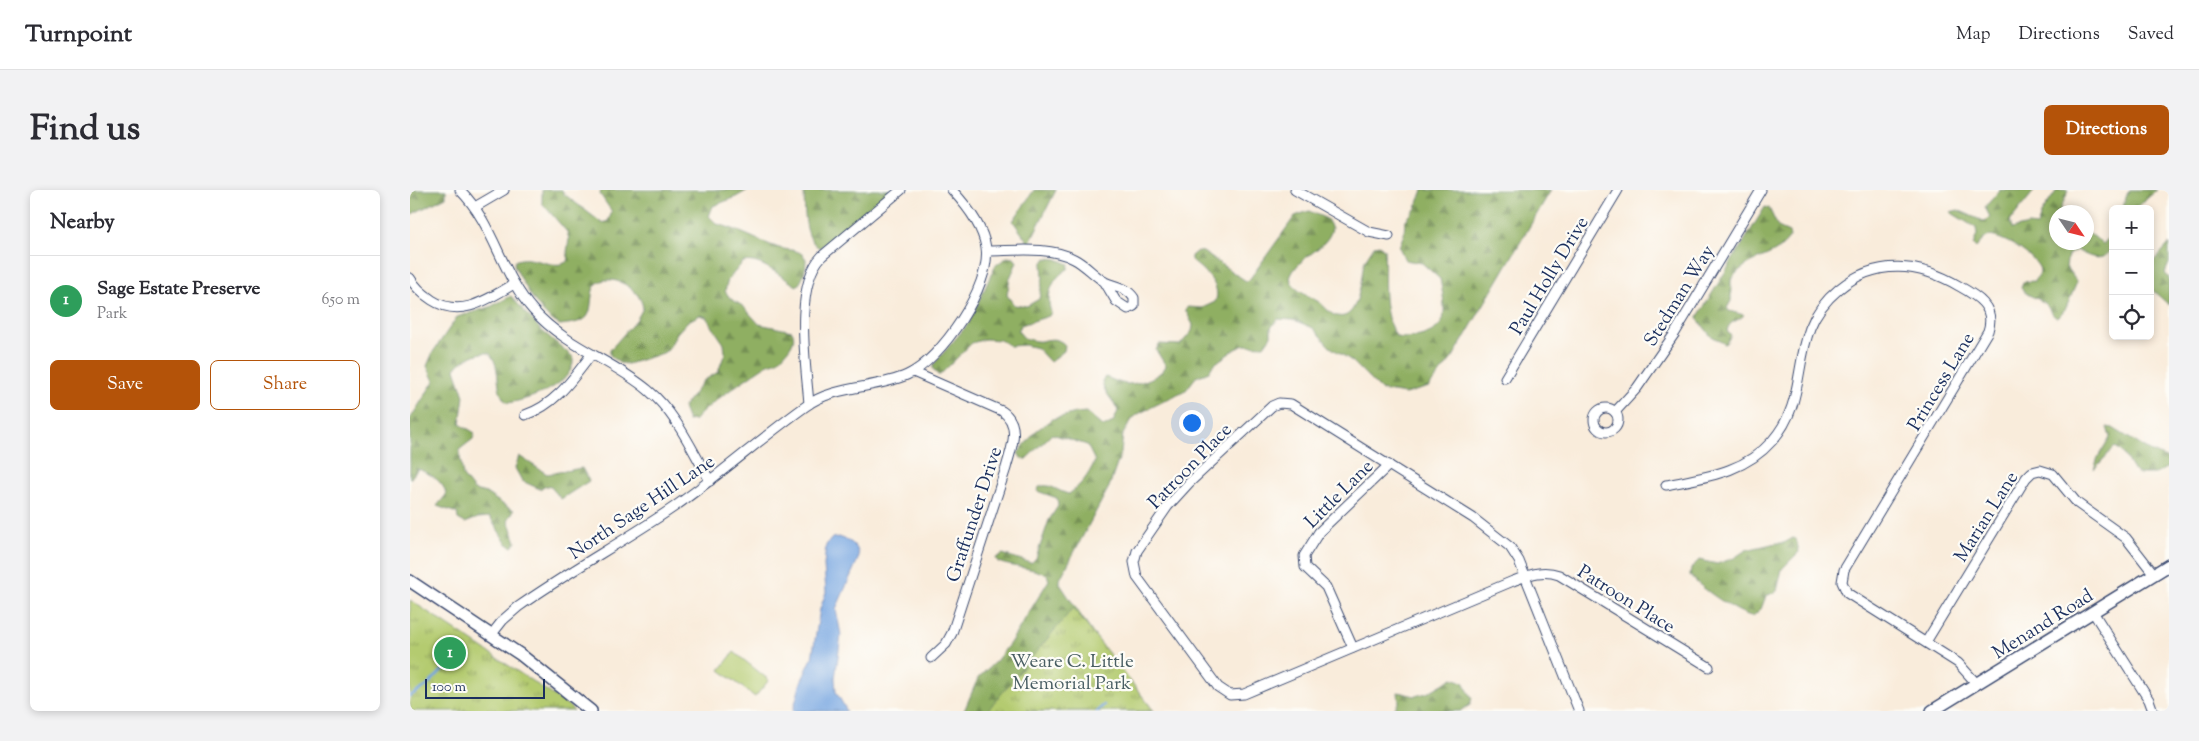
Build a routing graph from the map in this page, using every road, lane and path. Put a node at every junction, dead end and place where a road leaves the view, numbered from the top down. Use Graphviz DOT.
graph roads {
  1 [pos="460,190"];
  2 [pos="504,190"];
  3 [pos="900,190"];
  4 [pos="952,190"];
  5 [pos="1295,190"];
  6 [pos="1618,190"];
  7 [pos="1761,190"];
  8 [pos="475,207"];
  9 [pos="1388,236"];
  10 [pos="987,251"];
  11 [pos="410,278"];
  12 [pos="1104,281"];
  13 [pos="514,284"];
  14 [pos="591,355"];
  15 [pos="913,372"];
  16 [pos="1505,378"];
  17 [pos="809,404"];
  18 [pos="1615,412"];
  19 [pos="525,415"];
  20 [pos="1389,465"];
  21 [pos="710,481"];
  22 [pos="1666,485"];
  23 [pos="2169,565"];
  24 [pos="2154,574"];
  25 [pos="1525,576"];
  26 [pos="410,581"];
  27 [pos="2093,612"];
  28 [pos="492,634"];
  29 [pos="1926,642"];
  30 [pos="1352,648"];
  31 [pos="931,658"];
  32 [pos="1709,667"];
  33 [pos="1977,684"];
  34 [pos="592,711"];
  35 [pos="1579,711"];
  36 [pos="1932,711"];
  37 [pos="2153,711"];
  1 -- 8 [label="street"];
  2 -- 8 [label="street"];
  3 -- 17 [label="street"];
  4 -- 10 [label="street"];
  5 -- 9 [label="street"];
  6 -- 16 [label="street, Paul Holly Drive"];
  7 -- 18 [label="street, Stedman Way"];
  8 -- 13 [label="street"];
  10 -- 12 [label="street"];
  10 -- 15 [label="street"];
  11 -- 13 [label="street"];
  13 -- 14 [label="street"];
  14 -- 19 [label="street"];
  14 -- 21 [label="street"];
  15 -- 17 [label="street, North Sage Hill Lane"];
  15 -- 31 [label="street, Graffunder Drive"];
  17 -- 21 [label="street, North Sage Hill Lane"];
  20 -- 25 [label="street, Patroon Place"];
  20 -- 30 [label="street, Little Lane"];
  20 -- 30 [label="street, Patroon Place"];
  21 -- 28 [label="street, North Sage Hill Lane"];
  22 -- 29 [label="street, Princess Lane"];
  23 -- 24 [label="main road, Menand Road"];
  24 -- 27 [label="main road, Menand Road"];
  24 -- 29 [label="street, Marian Lane"];
  25 -- 30 [label="street, Patroon Place"];
  25 -- 32 [label="street, Patroon Place"];
  25 -- 35 [label="street"];
  26 -- 28 [label="main road"];
  27 -- 33 [label="main road, Menand Road"];
  27 -- 37 [label="street"];
  28 -- 34 [label="main road"];
  29 -- 33 [label="street, Princess Lane"];
  33 -- 36 [label="main road, Menand Road"];
}
